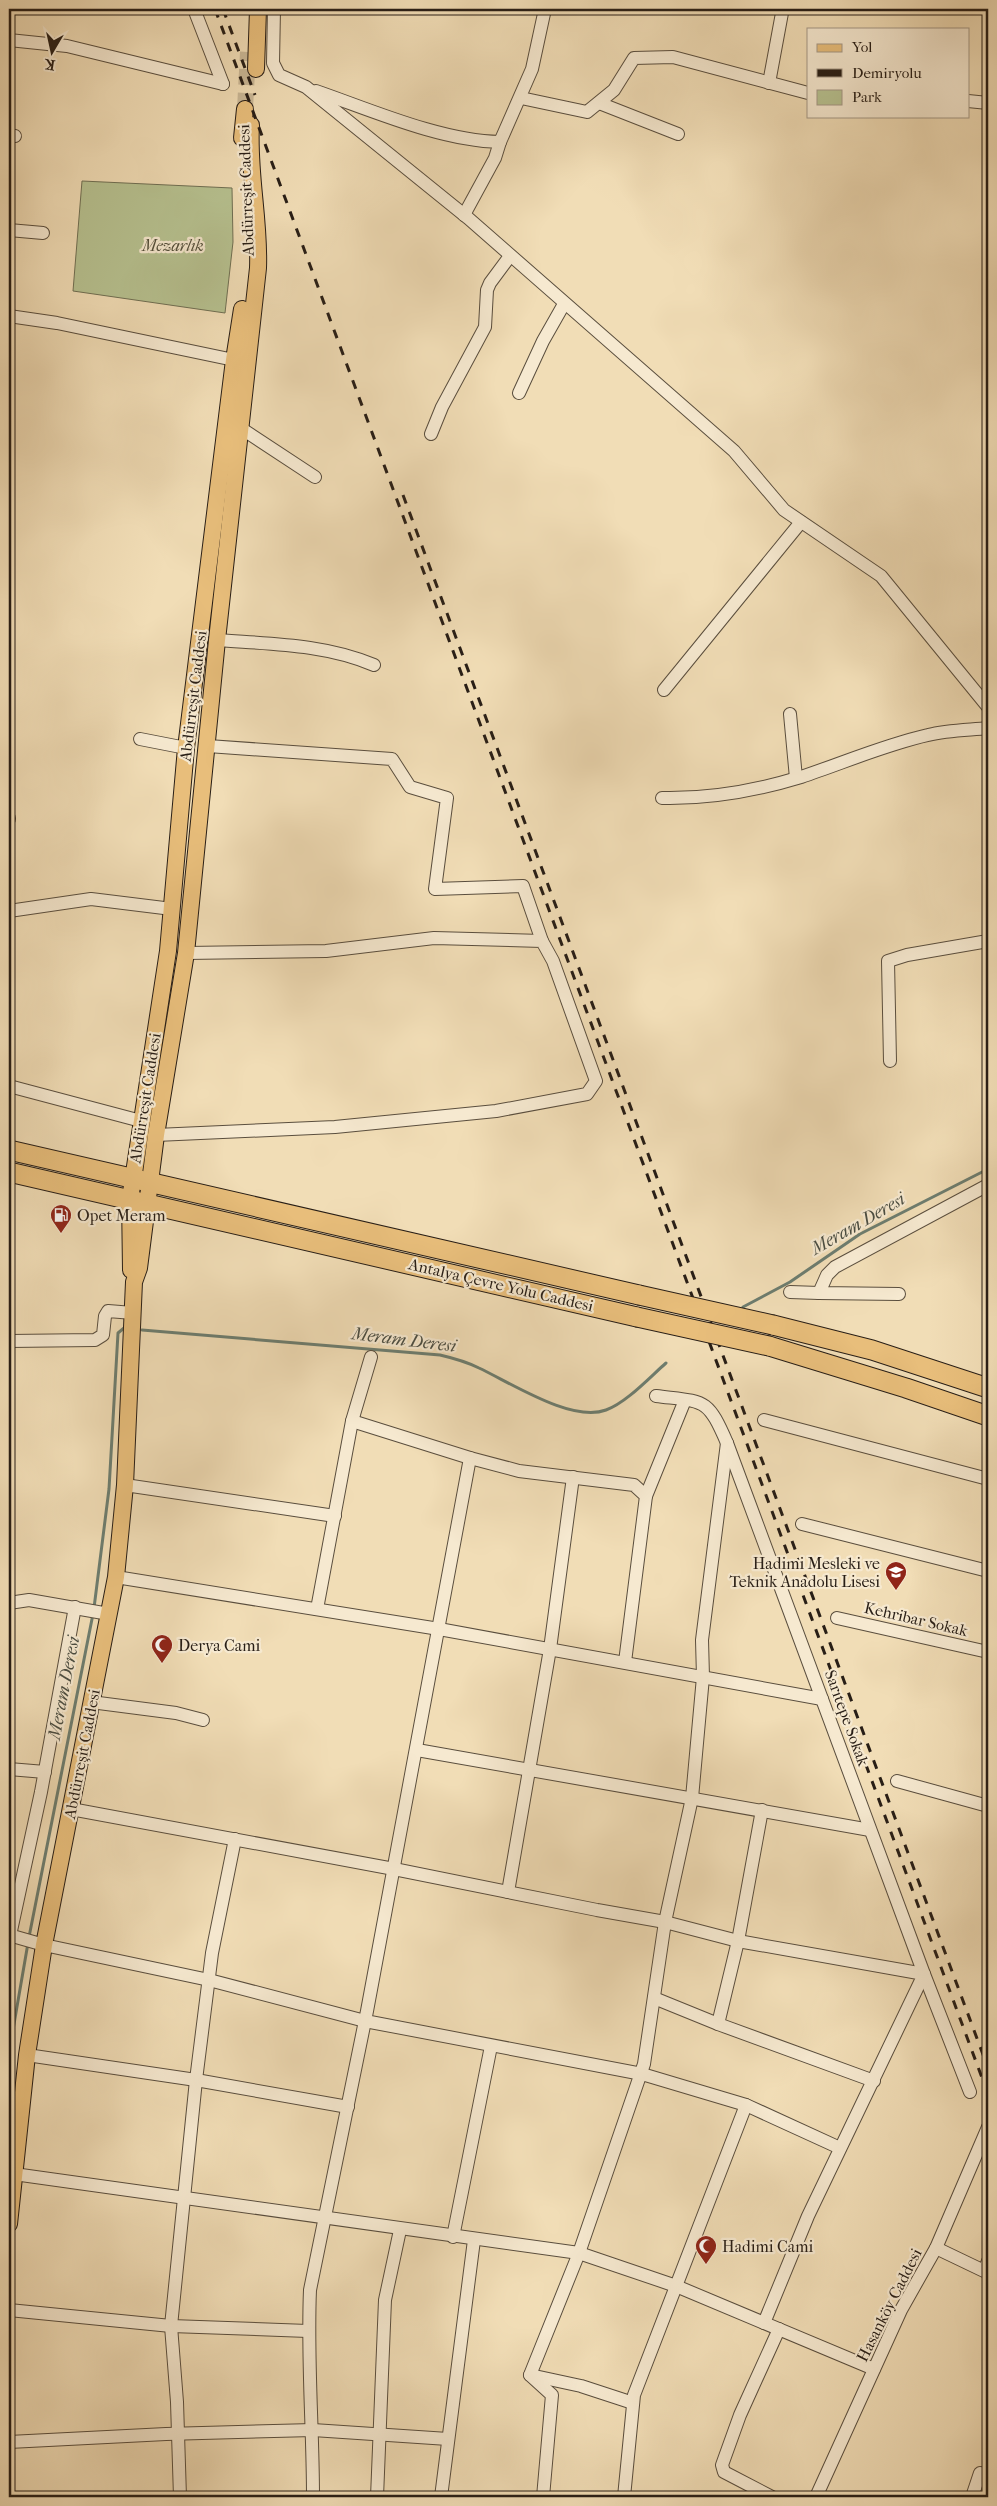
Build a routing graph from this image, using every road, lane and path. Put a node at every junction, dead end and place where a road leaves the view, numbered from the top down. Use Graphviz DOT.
graph roads {
  1 [pos="194,9"];
  2 [pos="249,9"];
  3 [pos="258,9"];
  4 [pos="274,9"];
  5 [pos="544,9"];
  6 [pos="782,13"];
  7 [pos="9,40"];
  8 [pos="248,52"];
  9 [pos="256,68"];
  10 [pos="770,83"];
  11 [pos="306,87"];
  12 [pos="807,93"];
  13 [pos="521,98"];
  14 [pos="970,101"];
  15 [pos="599,103"];
  16 [pos="988,103"];
  17 [pos="244,110"];
  18 [pos="252,126"];
  19 [pos="678,134"];
  20 [pos="500,142"];
  21 [pos="464,215"];
  22 [pos="9,230"];
  23 [pos="43,233"];
  24 [pos="510,256"];
  25 [pos="564,304"];
  26 [pos="9,316"];
  27 [pos="234,360"];
  28 [pos="519,393"];
  29 [pos="239,427"];
  30 [pos="431,434"];
  31 [pos="315,477"];
  32 [pos="801,522"];
  33 [pos="217,640"];
  34 [pos="374,665"];
  35 [pos="664,690"];
  36 [pos="988,706"];
  37 [pos="790,714"];
  38 [pos="988,728"];
  39 [pos="140,739"];
  40 [pos="208,746"];
  41 [pos="186,748"];
  42 [pos="796,778"];
  43 [pos="662,798"];
  44 [pos="172,909"];
  45 [pos="9,911"];
  46 [pos="542,940"];
  47 [pos="988,941"];
  48 [pos="186,953"];
  49 [pos="890,1061"];
  50 [pos="9,1086"];
  51 [pos="141,1121"];
  52 [pos="156,1135"];
  53 [pos="9,1150"];
  54 [pos="9,1172"];
  55 [pos="141,1181"];
  56 [pos="988,1185"];
  57 [pos="138,1201"];
  58 [pos="790,1292"];
  59 [pos="819,1294"];
  60 [pos="899,1294"];
  61 [pos="133,1313"];
  62 [pos="9,1340"];
  63 [pos="371,1357"];
  64 [pos="988,1388"];
  65 [pos="656,1396"];
  66 [pos="685,1400"];
  67 [pos="988,1416"];
  68 [pos="764,1420"];
  69 [pos="352,1421"];
  70 [pos="727,1443"];
  71 [pos="470,1458"];
  72 [pos="573,1477"];
  73 [pos="988,1479"];
  74 [pos="125,1485"];
  75 [pos="646,1496"];
  76 [pos="335,1516"];
  77 [pos="802,1524"];
  78 [pos="988,1571"];
  79 [pos="116,1577"];
  80 [pos="9,1603"];
  81 [pos="80,1608"];
  82 [pos="317,1609"];
  83 [pos="105,1613"];
  84 [pos="837,1618"];
  85 [pos="439,1629"];
  86 [pos="550,1649"];
  87 [pos="988,1652"];
  88 [pos="624,1662"];
  89 [pos="703,1677"];
  90 [pos="822,1698"];
  91 [pos="91,1702"];
  92 [pos="203,1720"];
  93 [pos="417,1750"];
  94 [pos="9,1769"];
  95 [pos="529,1770"];
  96 [pos="45,1772"];
  97 [pos="898,1781"];
  98 [pos="692,1798"];
  99 [pos="988,1806"];
  100 [pos="71,1809"];
  101 [pos="762,1810"];
  102 [pos="870,1830"];
  103 [pos="235,1839"];
  104 [pos="394,1869"];
  105 [pos="508,1892"];
  106 [pos="665,1922"];
  107 [pos="12,1937"];
  108 [pos="738,1941"];
  109 [pos="41,1944"];
  110 [pos="924,1974"];
  111 [pos="209,1980"];
  112 [pos="654,1998"];
  113 [pos="365,2021"];
  114 [pos="718,2024"];
  115 [pos="491,2046"];
  116 [pos="27,2054"];
  117 [pos="642,2074"];
  118 [pos="196,2080"];
  119 [pos="874,2081"];
  120 [pos="970,2092"];
  121 [pos="746,2105"];
  122 [pos="348,2107"];
  123 [pos="988,2128"];
  124 [pos="840,2148"];
  125 [pos="14,2174"];
  126 [pos="183,2198"];
  127 [pos="325,2219"];
  128 [pos="9,2224"];
  129 [pos="400,2230"];
  130 [pos="453,2237"];
  131 [pos="474,2240"];
  132 [pos="936,2248"];
  133 [pos="579,2253"];
  134 [pos="988,2261"];
  135 [pos="676,2286"];
  136 [pos="9,2310"];
  137 [pos="764,2323"];
  138 [pos="171,2326"];
  139 [pos="779,2329"];
  140 [pos="308,2331"];
  141 [pos="874,2369"];
  142 [pos="530,2375"];
  143 [pos="633,2403"];
  144 [pos="313,2430"];
  145 [pos="179,2434"];
  146 [pos="380,2435"];
  147 [pos="448,2439"];
  148 [pos="9,2442"];
  149 [pos="988,2476"];
  150 [pos="180,2497"];
  151 [pos="313,2497"];
  152 [pos="377,2497"];
  153 [pos="441,2497"];
  154 [pos="543,2497"];
  155 [pos="624,2497"];
  156 [pos="772,2497"];
  157 [pos="816,2497"];
  158 [pos="972,2497"];
  1 -- 7 [label="street"];
  2 -- 8 [label="main road"];
  3 -- 9 [label="main road"];
  4 -- 11 [label="street"];
  5 -- 13 [label="street"];
  6 -- 10 [label="street"];
  10 -- 12 [label="street"];
  10 -- 15 [label="street"];
  11 -- 20 [label="street"];
  11 -- 21 [label="street"];
  13 -- 15 [label="street"];
  13 -- 20 [label="street"];
  14 -- 16 [label="street"];
  15 -- 19 [label="street"];
  17 -- 27 [label="main road, Abdürreşit Caddesi"];
  18 -- 29 [label="main road, Abdürreşit Caddesi"];
  20 -- 21 [label="street"];
  21 -- 24 [label="street"];
  22 -- 23 [label="street"];
  24 -- 25 [label="street"];
  24 -- 30 [label="street"];
  25 -- 28 [label="street"];
  25 -- 32 [label="street"];
  26 -- 27 [label="street"];
  27 -- 41 [label="main road, Abdürreşit Caddesi"];
  29 -- 31 [label="street"];
  29 -- 33 [label="main road, Abdürreşit Caddesi"];
  32 -- 35 [label="street"];
  32 -- 36 [label="street"];
  33 -- 34 [label="street"];
  33 -- 40 [label="main road, Abdürreşit Caddesi"];
  37 -- 42 [label="street"];
  38 -- 42 [label="street"];
  39 -- 41 [label="street"];
  40 -- 46 [label="street"];
  40 -- 48 [label="main road, Abdürreşit Caddesi"];
  41 -- 44 [label="main road, Abdürreşit Caddesi"];
  42 -- 43 [label="street"];
  44 -- 45 [label="street"];
  44 -- 51 [label="main road, Abdürreşit Caddesi"];
  46 -- 48 [label="street"];
  46 -- 52 [label="street"];
  47 -- 49 [label="street"];
  48 -- 52 [label="main road, Abdürreşit Caddesi"];
  50 -- 51 [label="street"];
  51 -- 55 [label="main road, Abdürreşit Caddesi"];
  52 -- 55 [label="main road, Abdürreşit Caddesi"];
  53 -- 55 [label="highway, Antalya Çevre Yolu Caddesi"];
  54 -- 57 [label="highway, Antalya Çevre Yolu Caddesi"];
  55 -- 57 [label="main road, Abdürreşit Caddesi"];
  55 -- 64 [label="highway, Antalya Çevre Yolu Caddesi, bridge"];
  56 -- 59 [label="street"];
  57 -- 61 [label="main road, Abdürreşit Caddesi"];
  57 -- 67 [label="highway, Antalya Çevre Yolu Caddesi, bridge"];
  58 -- 59 [label="street"];
  59 -- 60 [label="street"];
  61 -- 62 [label="street"];
  61 -- 74 [label="main road, Abdürreşit Caddesi"];
  63 -- 69 [label="street"];
  65 -- 66 [label="street, Sarıtepe Sokak"];
  66 -- 70 [label="street, Sarıtepe Sokak"];
  66 -- 75 [label="street"];
  68 -- 73 [label="street"];
  69 -- 71 [label="street"];
  69 -- 76 [label="street"];
  70 -- 89 [label="street"];
  70 -- 90 [label="street, Sarıtepe Sokak"];
  71 -- 72 [label="street"];
  71 -- 85 [label="street"];
  72 -- 75 [label="street"];
  72 -- 86 [label="street"];
  74 -- 76 [label="street"];
  74 -- 79 [label="main road, Abdürreşit Caddesi"];
  75 -- 88 [label="street"];
  76 -- 82 [label="street"];
  77 -- 78 [label="street"];
  79 -- 82 [label="street"];
  79 -- 83 [label="main road, Abdürreşit Caddesi"];
  80 -- 81 [label="street"];
  81 -- 83 [label="street"];
  81 -- 96 [label="street"];
  82 -- 85 [label="street"];
  83 -- 91 [label="main road, Abdürreşit Caddesi"];
  84 -- 87 [label="street, Kehribar Sokak"];
  85 -- 86 [label="street"];
  85 -- 93 [label="street"];
  86 -- 88 [label="street"];
  86 -- 95 [label="street"];
  88 -- 89 [label="street"];
  89 -- 90 [label="street"];
  89 -- 98 [label="street"];
  90 -- 102 [label="street, Sarıtepe Sokak"];
  91 -- 92 [label="street"];
  91 -- 100 [label="main road, Abdürreşit Caddesi"];
  93 -- 95 [label="street"];
  93 -- 104 [label="street"];
  94 -- 96 [label="street"];
  95 -- 98 [label="street"];
  95 -- 105 [label="street"];
  96 -- 107 [label="street"];
  97 -- 99 [label="street"];
  98 -- 101 [label="street"];
  98 -- 106 [label="street"];
  100 -- 103 [label="street"];
  100 -- 109 [label="main road, Abdürreşit Caddesi"];
  101 -- 102 [label="street"];
  101 -- 108 [label="street"];
  102 -- 110 [label="street, Sarıtepe Sokak"];
  103 -- 104 [label="street"];
  103 -- 111 [label="street"];
  104 -- 105 [label="street"];
  104 -- 113 [label="street"];
  105 -- 106 [label="street"];
  106 -- 108 [label="street"];
  106 -- 112 [label="street"];
  107 -- 109 [label="street"];
  108 -- 110 [label="street"];
  108 -- 114 [label="street"];
  109 -- 111 [label="street"];
  109 -- 116 [label="main road, Abdürreşit Caddesi"];
  110 -- 119 [label="street"];
  110 -- 120 [label="street, Sarıtepe Sokak"];
  111 -- 113 [label="street"];
  111 -- 118 [label="street"];
  112 -- 114 [label="street"];
  112 -- 117 [label="street"];
  113 -- 115 [label="street"];
  113 -- 122 [label="street"];
  114 -- 119 [label="street"];
  115 -- 117 [label="street"];
  115 -- 130 [label="street"];
  116 -- 118 [label="street"];
  116 -- 125 [label="main road, Abdürreşit Caddesi"];
  117 -- 121 [label="street"];
  117 -- 133 [label="street"];
  118 -- 122 [label="street"];
  118 -- 126 [label="street"];
  119 -- 124 [label="street"];
  121 -- 124 [label="street"];
  121 -- 135 [label="street"];
  122 -- 127 [label="street"];
  123 -- 132 [label="street, Hasanköy Caddesi"];
  124 -- 137 [label="street"];
  125 -- 126 [label="street"];
  125 -- 128 [label="main road, Abdürreşit Caddesi"];
  126 -- 127 [label="street"];
  126 -- 138 [label="street"];
  127 -- 129 [label="street"];
  127 -- 140 [label="street"];
  129 -- 130 [label="street"];
  129 -- 146 [label="street"];
  130 -- 131 [label="street"];
  131 -- 133 [label="street"];
  131 -- 147 [label="street"];
  132 -- 134 [label="street"];
  132 -- 141 [label="street, Hasanköy Caddesi"];
  133 -- 135 [label="street"];
  133 -- 142 [label="street"];
  135 -- 137 [label="street"];
  135 -- 143 [label="street"];
  136 -- 138 [label="street"];
  137 -- 139 [label="street"];
  138 -- 140 [label="street"];
  138 -- 145 [label="street"];
  139 -- 141 [label="street"];
  139 -- 156 [label="street"];
  140 -- 144 [label="street"];
  141 -- 157 [label="street, Hasanköy Caddesi"];
  142 -- 143 [label="street"];
  142 -- 154 [label="street"];
  143 -- 155 [label="street"];
  144 -- 145 [label="street"];
  144 -- 146 [label="street"];
  144 -- 151 [label="street"];
  145 -- 148 [label="street"];
  145 -- 150 [label="street"];
  146 -- 147 [label="street"];
  146 -- 152 [label="street"];
  147 -- 153 [label="street"];
  149 -- 158 [label="street"];
}
